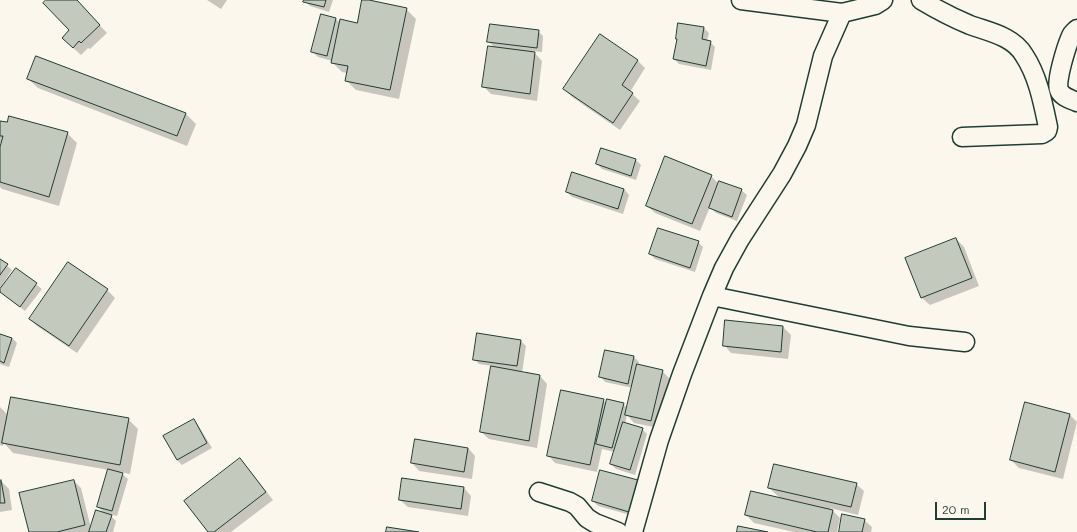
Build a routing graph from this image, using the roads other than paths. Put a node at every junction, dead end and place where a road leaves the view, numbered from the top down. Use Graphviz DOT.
graph roads {
  1 [pos="741,0"];
  2 [pos="883,0"];
  3 [pos="921,0"];
  4 [pos="842,13"];
  5 [pos="1077,29"];
  6 [pos="1077,102"];
  7 [pos="962,137"];
  8 [pos="712,296"];
  9 [pos="965,342"];
  10 [pos="539,492"];
  11 [pos="618,532"];
  12 [pos="633,532"];
  1 -- 4 [label="street"];
  2 -- 4 [label="street"];
  3 -- 7 [label="street"];
  4 -- 8 [label="street"];
  5 -- 6 [label="street"];
  8 -- 9 [label="street"];
  8 -- 12 [label="street"];
  10 -- 11 [label="street"];
}
